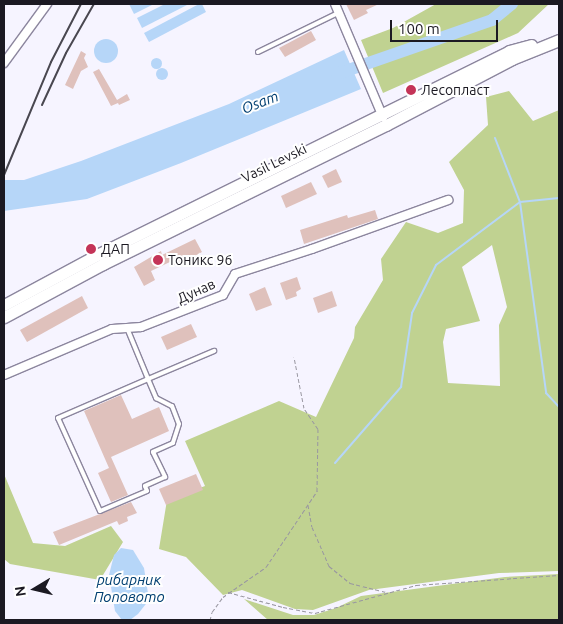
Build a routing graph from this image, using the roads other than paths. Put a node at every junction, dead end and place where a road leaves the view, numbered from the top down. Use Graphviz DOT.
graph roads {
  1 [pos="47,4"];
  2 [pos="335,4"];
  3 [pos="338,13"];
  4 [pos="559,38"];
  5 [pos="258,52"];
  6 [pos="4,63"];
  7 [pos="384,120"];
  8 [pos="448,200"];
  9 [pos="4,305"];
  10 [pos="4,317"];
  11 [pos="127,328"];
  12 [pos="214,351"];
  13 [pos="4,375"];
  14 [pos="148,379"];
  1 -- 6 [label="street"];
  2 -- 3 [label="street"];
  3 -- 5 [label="lane"];
  3 -- 7 [label="street"];
  4 -- 7 [label="main road, Vasil Levski"];
  7 -- 9 [label="main road, Vasil Levski"];
  7 -- 10 [label="main road, Vasil Levski"];
  8 -- 11 [label="street, Дунав"];
  11 -- 13 [label="street, Дунав"];
  11 -- 14 [label="lane"];
  12 -- 14 [label="lane"];
  14 -- 14 [label="lane"];
}
